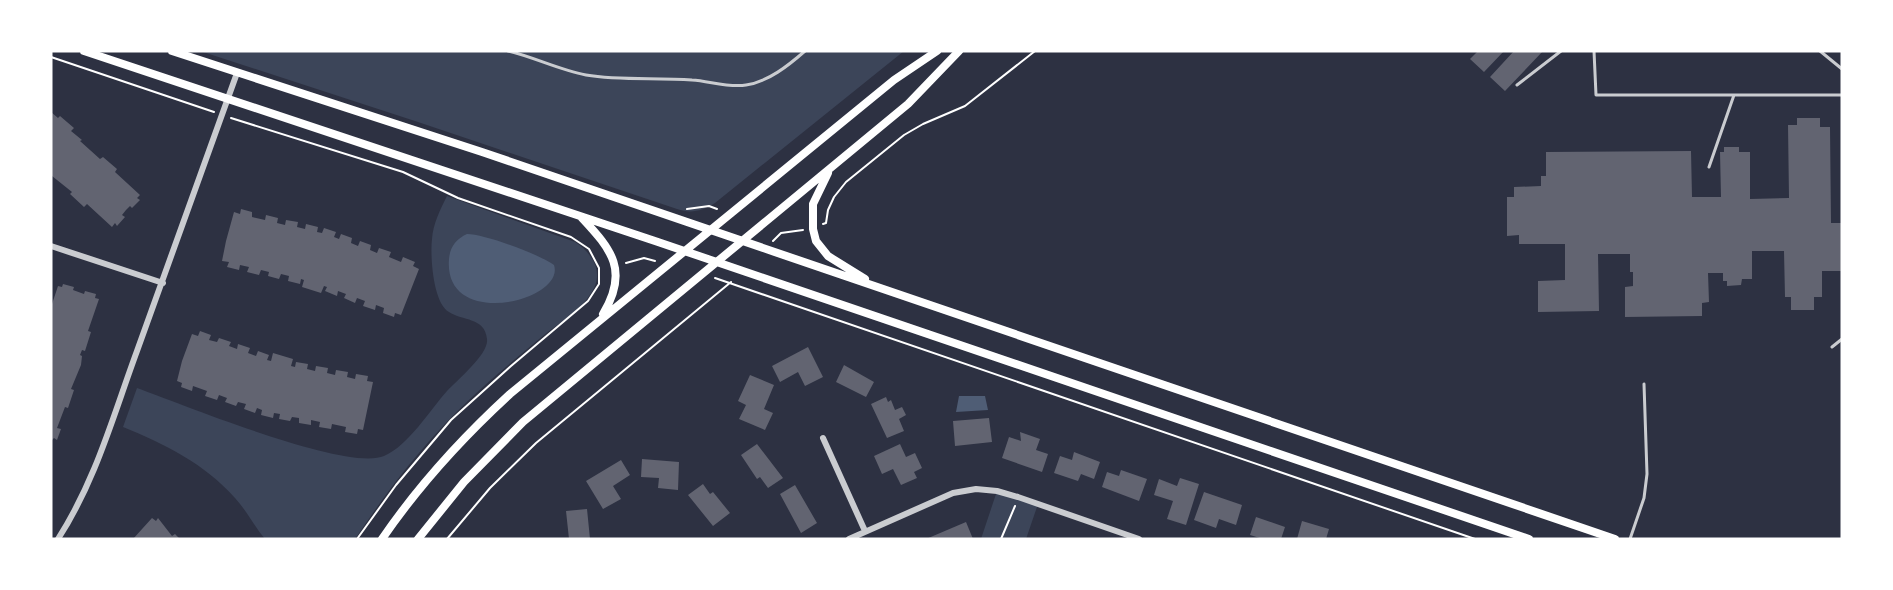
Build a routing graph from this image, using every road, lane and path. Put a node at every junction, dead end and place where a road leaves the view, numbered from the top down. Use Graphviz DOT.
graph roads {
  1 [pos="84,51"];
  2 [pos="172,51"];
  3 [pos="508,51"];
  4 [pos="805,51"];
  5 [pos="937,51"];
  6 [pos="959,51"];
  7 [pos="1035,51"];
  8 [pos="1561,51"];
  9 [pos="1594,51"];
  10 [pos="1820,51"];
  11 [pos="51,57"];
  12 [pos="1842,69"];
  13 [pos="237,73"];
  14 [pos="1517,85"];
  15 [pos="1734,95"];
  16 [pos="1842,95"];
  17 [pos="227,100"];
  18 [pos="222,115"];
  19 [pos="1708,167"];
  20 [pos="830,169"];
  21 [pos="579,216"];
  22 [pos="813,229"];
  23 [pos="709,230"];
  24 [pos="743,241"];
  25 [pos="51,246"];
  26 [pos="765,249"];
  27 [pos="683,251"];
  28 [pos="718,263"];
  29 [pos="667,264"];
  30 [pos="615,265"];
  31 [pos="599,268"];
  32 [pos="742,271"];
  33 [pos="703,274"];
  34 [pos="163,283"];
  35 [pos="730,283"];
  36 [pos="878,287"];
  37 [pos="598,321"];
  38 [pos="1842,339"];
  39 [pos="1832,347"];
  40 [pos="1644,384"];
  41 [pos="823,438"];
  42 [pos="1018,497"];
  43 [pos="865,531"];
  44 [pos="1124,536"];
  45 [pos="58,539"];
  46 [pos="357,539"];
  47 [pos="382,539"];
  48 [pos="418,539"];
  49 [pos="447,539"];
  50 [pos="849,539"];
  51 [pos="1001,539"];
  52 [pos="1139,539"];
  53 [pos="1475,539"];
  54 [pos="1529,539"];
  55 [pos="1615,539"];
  56 [pos="1630,539"];
  1 -- 17 [label="main road"];
  2 -- 13 [label="main road"];
  3 -- 4 [label="lane"];
  5 -- 23 [label="main road"];
  6 -- 20 [label="main road"];
  7 -- 22 [label="path"];
  8 -- 14 [label="lane"];
  9 -- 15 [label="lane"];
  10 -- 12 [label="lane"];
  11 -- 18 [label="path"];
  13 -- 17 [label="street"];
  13 -- 23 [label="main road"];
  15 -- 16 [label="lane"];
  15 -- 19 [label="lane"];
  17 -- 18 [label="street"];
  17 -- 21 [label="main road"];
  18 -- 31 [label="path"];
  18 -- 34 [label="street"];
  20 -- 22 [label="main road"];
  20 -- 24 [label="main road"];
  21 -- 27 [label="main road"];
  21 -- 30 [label="main road"];
  22 -- 26 [label="path"];
  22 -- 36 [label="main road"];
  23 -- 24 [label="main road"];
  23 -- 27 [label="main road"];
  24 -- 26 [label="main road"];
  24 -- 28 [label="main road"];
  25 -- 34 [label="street"];
  26 -- 36 [label="main road"];
  27 -- 28 [label="main road"];
  27 -- 29 [label="main road"];
  28 -- 32 [label="main road"];
  28 -- 33 [label="main road"];
  29 -- 30 [label="path"];
  29 -- 37 [label="main road"];
  30 -- 31 [label="path"];
  30 -- 37 [label="main road"];
  31 -- 46 [label="path"];
  32 -- 35 [label="path"];
  32 -- 54 [label="main road"];
  33 -- 35 [label="path"];
  33 -- 48 [label="main road"];
  34 -- 45 [label="street"];
  35 -- 49 [label="path"];
  35 -- 53 [label="path"];
  36 -- 55 [label="main road"];
  37 -- 47 [label="main road"];
  38 -- 39 [label="lane"];
  40 -- 56 [label="lane"];
  41 -- 43 [label="street"];
  42 -- 43 [label="street"];
  42 -- 44 [label="street"];
  42 -- 51 [label="path"];
  43 -- 50 [label="street"];
  44 -- 52 [label="street"];
}
